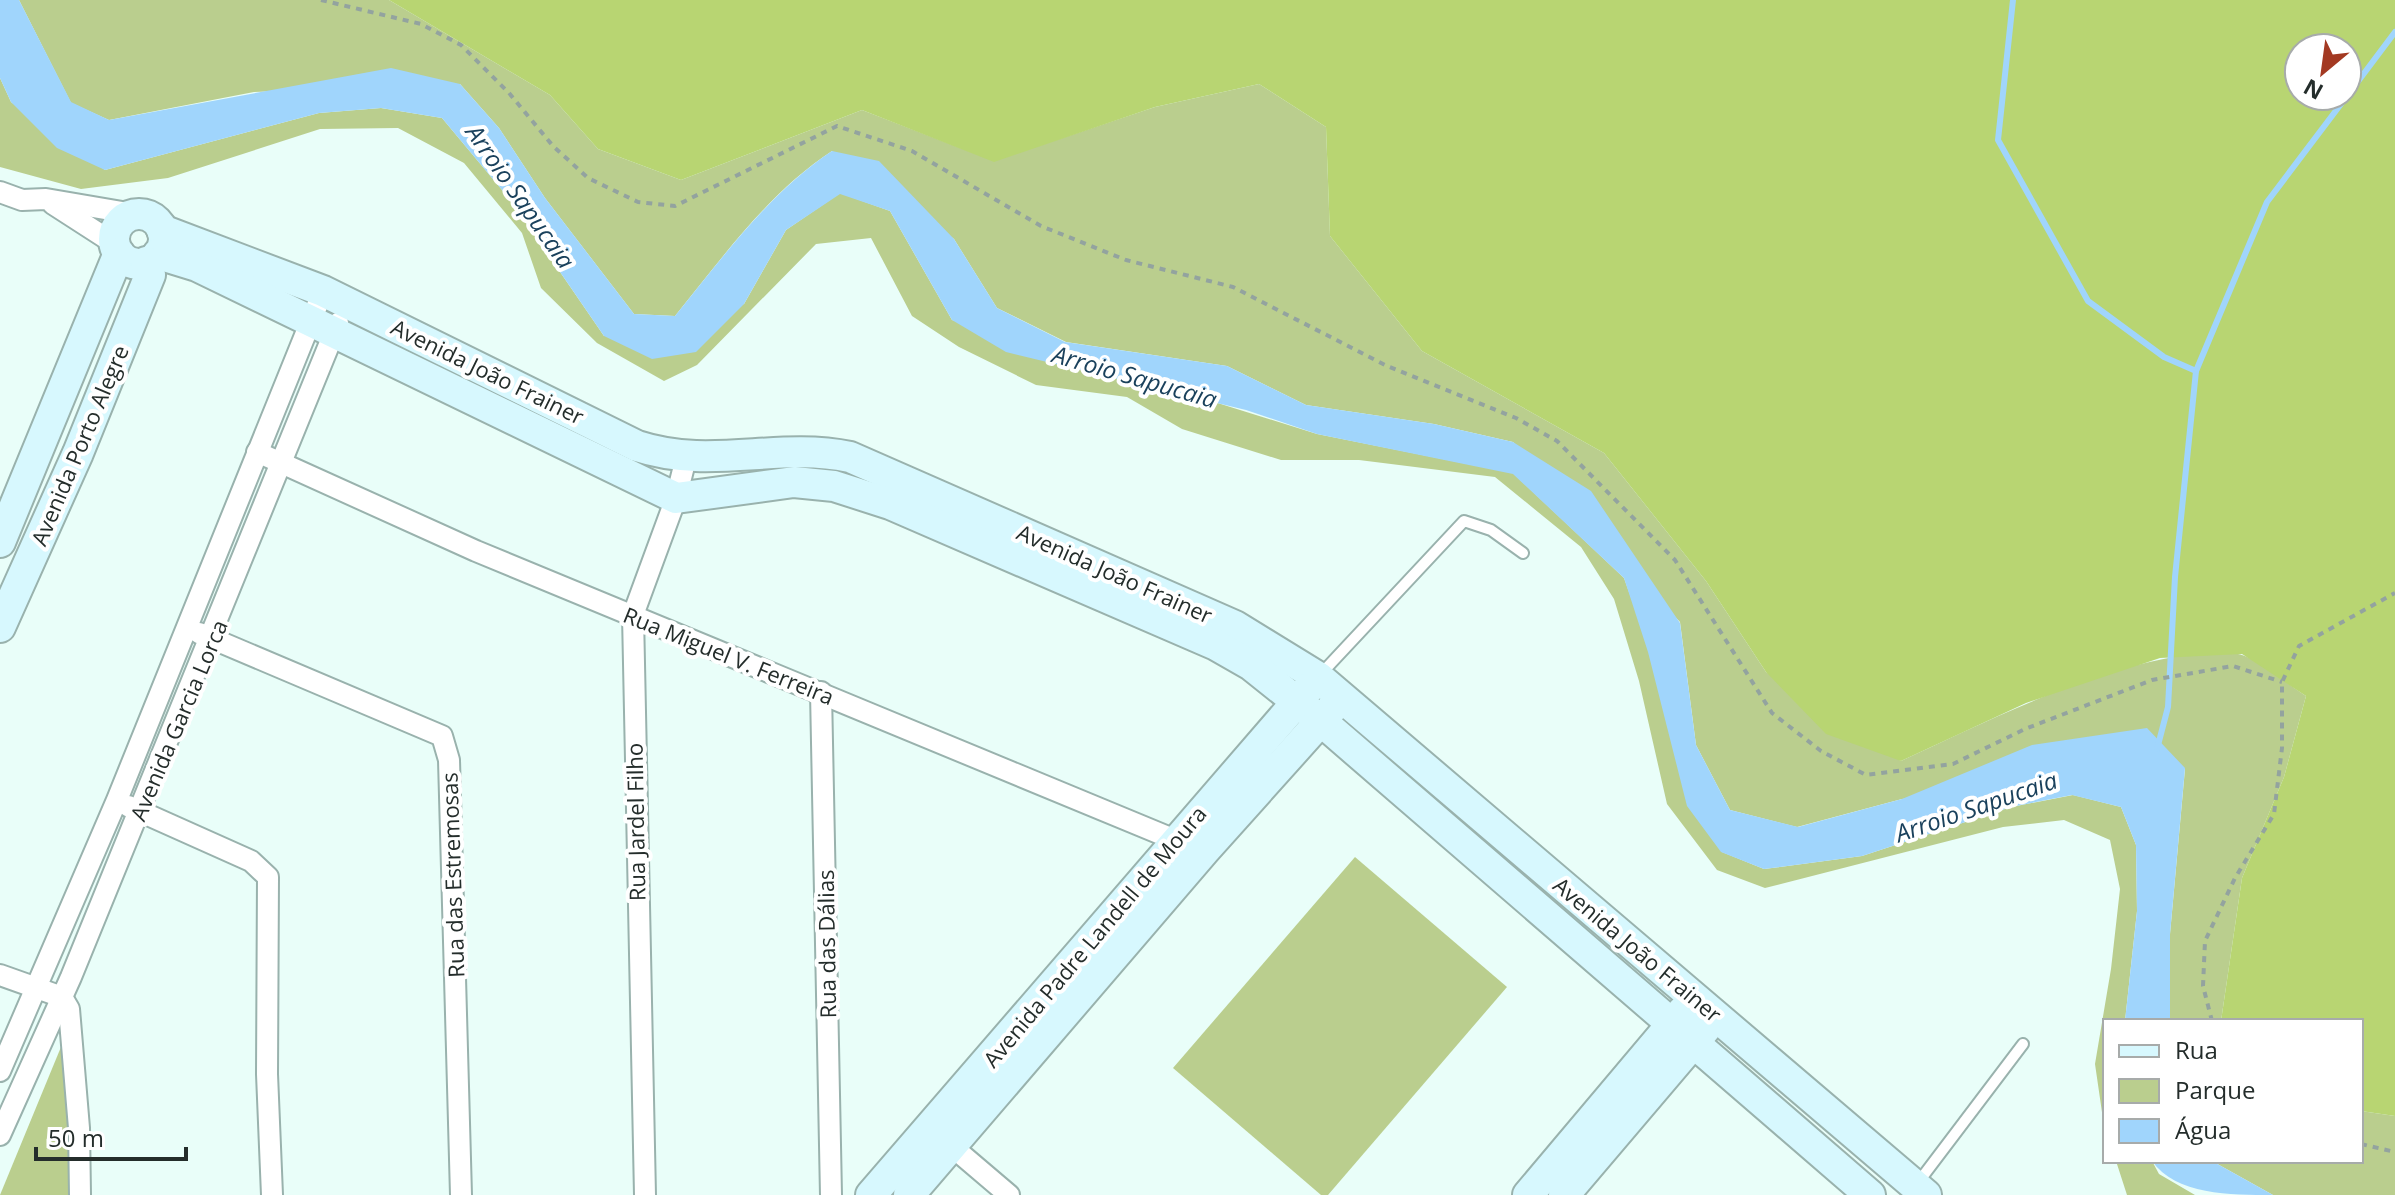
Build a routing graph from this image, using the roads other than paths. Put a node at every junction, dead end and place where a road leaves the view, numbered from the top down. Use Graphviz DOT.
graph roads {
  1 [pos="0,192"];
  2 [pos="46,199"];
  3 [pos="134,214"];
  4 [pos="140,249"];
  5 [pos="337,297"];
  6 [pos="322,326"];
  7 [pos="257,452"];
  8 [pos="686,458"];
  9 [pos="284,462"];
  10 [pos="676,498"];
  11 [pos="0,542"];
  12 [pos="1523,553"];
  13 [pos="633,615"];
  14 [pos="0,627"];
  15 [pos="188,628"];
  16 [pos="212,638"];
  17 [pos="1318,677"];
  18 [pos="821,692"];
  19 [pos="1343,697"];
  20 [pos="1308,711"];
  21 [pos="117,800"];
  22 [pos="139,813"];
  23 [pos="1174,841"];
  24 [pos="1205,850"];
  25 [pos="0,975"];
  26 [pos="36,990"];
  27 [pos="62,997"];
  28 [pos="1706,1006"];
  29 [pos="1681,1034"];
  30 [pos="2023,1044"];
  31 [pos="0,1071"];
  32 [pos="0,1135"];
  33 [pos="942,1137"];
  34 [pos="1921,1190"];
  35 [pos="1571,1192"];
  36 [pos="80,1195"];
  37 [pos="272,1195"];
  38 [pos="461,1195"];
  39 [pos="645,1195"];
  40 [pos="831,1195"];
  41 [pos="871,1195"];
  42 [pos="909,1195"];
  43 [pos="1009,1195"];
  44 [pos="1528,1195"];
  45 [pos="1870,1195"];
  1 -- 2 [label="street"];
  2 -- 3 [label="street"];
  2 -- 4 [label="street"];
  3 -- 4 [label="street"];
  4 -- 5 [label="street, Avenida João Frainer"];
  4 -- 6 [label="street, Avenida João Frainer"];
  4 -- 11 [label="street, Avenida Porto Alegre"];
  4 -- 14 [label="street, Avenida Porto Alegre"];
  5 -- 6 [label="street, Avenida Garcia Lorca"];
  5 -- 6 [label="street, Avenida Garcia Lorca"];
  5 -- 8 [label="street, Avenida João Frainer"];
  6 -- 7 [label="street, Avenida Garcia Lorca"];
  6 -- 9 [label="street, Avenida Garcia Lorca"];
  6 -- 10 [label="street, Avenida João Frainer"];
  7 -- 9 [label="street, Rua Miguel V. Ferreira"];
  7 -- 15 [label="street, Avenida Garcia Lorca"];
  8 -- 10 [label="street, Rua Jardel Filho"];
  8 -- 17 [label="street, Avenida João Frainer"];
  9 -- 13 [label="street, Rua Miguel V. Ferreira"];
  9 -- 16 [label="street, Avenida Garcia Lorca"];
  10 -- 13 [label="street, Rua Jardel Filho"];
  10 -- 20 [label="street, Avenida João Frainer"];
  12 -- 17 [label="lane"];
  13 -- 18 [label="street, Rua Miguel V. Ferreira"];
  13 -- 39 [label="street, Rua Jardel Filho"];
  15 -- 16 [label="street, Rua das Estremosas"];
  15 -- 21 [label="street, Avenida Garcia Lorca"];
  16 -- 22 [label="street, Avenida Garcia Lorca"];
  16 -- 38 [label="street, Rua das Estremosas"];
  17 -- 19 [label="street, Avenida João Frainer"];
  17 -- 20 [label="street, Avenida Padre Landell de Moura"];
  18 -- 23 [label="street, Rua Miguel V. Ferreira"];
  18 -- 40 [label="street, Rua das Dálias"];
  19 -- 20 [label="street, Avenida Padre Landell de Moura"];
  19 -- 28 [label="street, Avenida João Frainer"];
  20 -- 23 [label="street, Avenida Padre Landell de Moura"];
  20 -- 24 [label="street, Avenida Padre Landell de Moura"];
  20 -- 29 [label="street, Avenida João Frainer"];
  21 -- 22 [label="street"];
  21 -- 26 [label="street, Avenida Garcia Lorca"];
  22 -- 27 [label="street, Avenida Garcia Lorca"];
  22 -- 37 [label="street"];
  23 -- 24 [label="street, Rua Miguel V. Ferreira"];
  23 -- 33 [label="street, Avenida Padre Landell de Moura"];
  24 -- 33 [label="street, Avenida Padre Landell de Moura"];
  25 -- 26 [label="street"];
  26 -- 27 [label="street"];
  26 -- 31 [label="street, Avenida Garcia Lorca"];
  27 -- 32 [label="street, Avenida Garcia Lorca"];
  27 -- 36 [label="street"];
  28 -- 29 [label="street"];
  28 -- 34 [label="street, Avenida João Frainer"];
  29 -- 35 [label="street"];
  29 -- 44 [label="street"];
  29 -- 45 [label="street, Avenida João Frainer"];
  30 -- 34 [label="lane"];
  33 -- 41 [label="street, Avenida Padre Landell de Moura"];
  33 -- 42 [label="street, Avenida Padre Landell de Moura"];
  33 -- 43 [label="street"];
}
